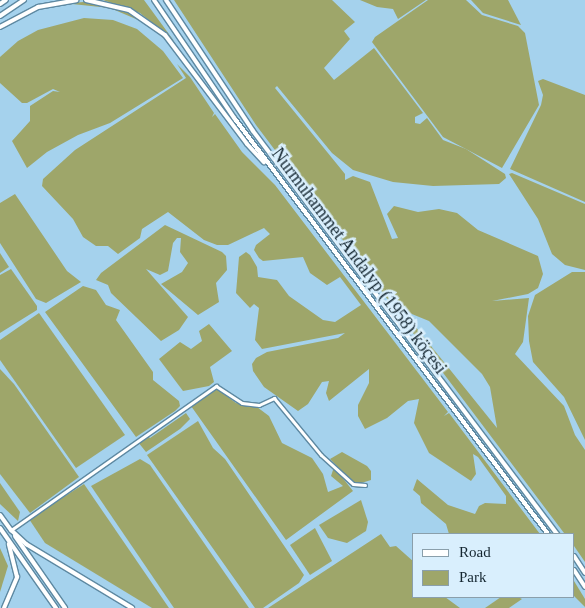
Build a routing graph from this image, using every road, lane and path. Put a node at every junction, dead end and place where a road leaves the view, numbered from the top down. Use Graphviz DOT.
graph roads {
  1 [pos="6,0"];
  2 [pos="24,0"];
  3 [pos="76,0"];
  4 [pos="86,0"];
  5 [pos="154,0"];
  6 [pos="166,0"];
  7 [pos="0,4"];
  8 [pos="0,16"];
  9 [pos="0,27"];
  10 [pos="274,172"];
  11 [pos="365,485"];
  12 [pos="0,515"];
  13 [pos="0,528"];
  14 [pos="11,530"];
  15 [pos="4,533"];
  16 [pos="547,533"];
  17 [pos="556,533"];
  18 [pos="575,558"];
  19 [pos="575,572"];
  20 [pos="585,573"];
  21 [pos="585,587"];
  22 [pos="4,608"];
  23 [pos="56,608"];
  24 [pos="65,608"];
  25 [pos="132,608"];
  1 -- 7 [label="main road"];
  2 -- 8 [label="main road"];
  3 -- 9 [label="main road"];
  4 -- 10 [label="main road"];
  5 -- 10 [label="main road, Nurmuhammet Andalyp (1958) köçesi"];
  6 -- 17 [label="main road, Nurmuhammet Andalyp (1958) köçesi"];
  10 -- 16 [label="main road, Nurmuhammet Andalyp (1958) köçesi"];
  11 -- 14 [label="street"];
  12 -- 14 [label="main road"];
  13 -- 15 [label="main road"];
  14 -- 24 [label="main road"];
  14 -- 25 [label="main road"];
  15 -- 22 [label="main road"];
  15 -- 23 [label="main road"];
  18 -- 20 [label="main road"];
  19 -- 21 [label="main road"];
}
